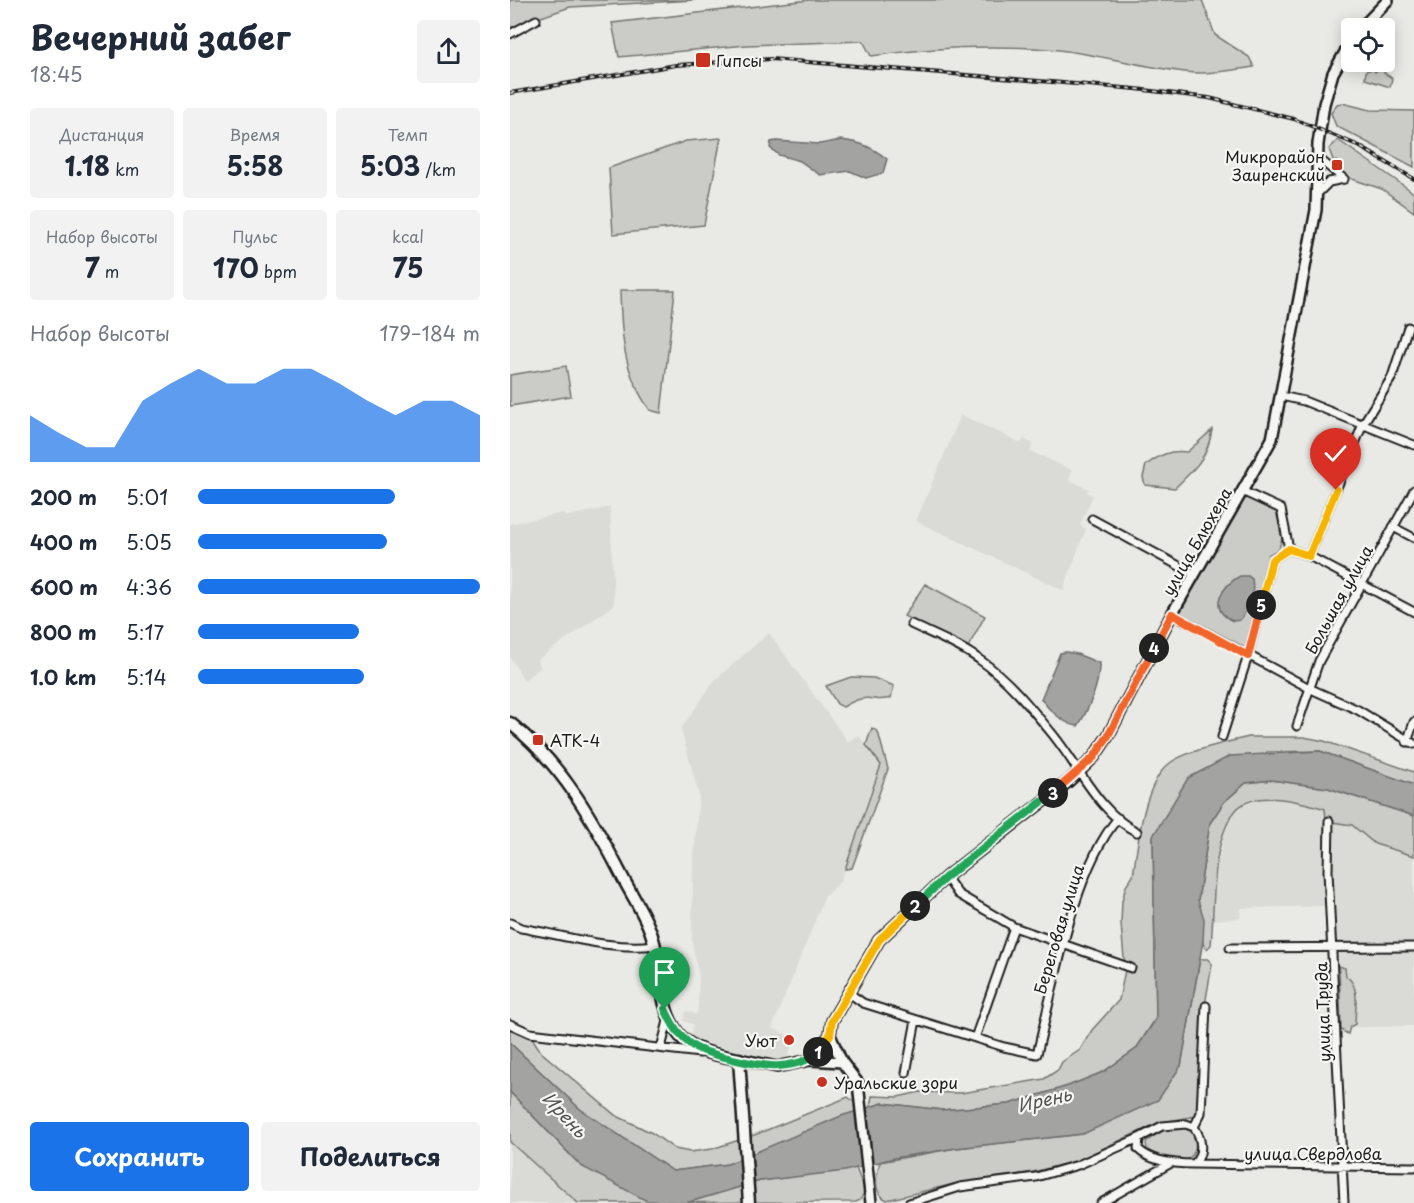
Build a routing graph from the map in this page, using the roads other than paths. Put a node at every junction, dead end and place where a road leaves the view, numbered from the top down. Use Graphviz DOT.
graph roads {
  1 [pos="1388,0"];
  2 [pos="1371,18"];
  3 [pos="536,20"];
  4 [pos="510,34"];
  5 [pos="1341,58"];
  6 [pos="1318,158"];
  7 [pos="1318,193"];
  8 [pos="1408,327"];
  9 [pos="1281,396"];
  10 [pos="1363,424"];
  11 [pos="1414,445"];
  12 [pos="1414,490"];
  13 [pos="1242,491"];
  14 [pos="1092,519"];
  15 [pos="1393,527"];
  16 [pos="1414,538"];
  17 [pos="1289,549"];
  18 [pos="1309,556"];
  19 [pos="1194,574"];
  20 [pos="1362,585"];
  21 [pos="1414,612"];
  22 [pos="1172,614"];
  23 [pos="911,624"];
  24 [pos="1248,656"];
  25 [pos="1311,689"];
  26 [pos="1414,722"];
  27 [pos="510,723"];
  28 [pos="1296,726"];
  29 [pos="1222,737"];
  30 [pos="1410,743"];
  31 [pos="1078,772"];
  32 [pos="1118,818"];
  33 [pos="1329,820"];
  34 [pos="1137,832"];
  35 [pos="946,877"];
  36 [pos="510,923"];
  37 [pos="1014,927"];
  38 [pos="654,945"];
  39 [pos="1065,945"];
  40 [pos="1414,947"];
  41 [pos="1230,948"];
  42 [pos="1332,948"];
  43 [pos="1131,968"];
  44 [pos="849,993"];
  45 [pos="1206,1006"];
  46 [pos="669,1017"];
  47 [pos="916,1020"];
  48 [pos="510,1024"];
  49 [pos="830,1035"];
  50 [pos="975,1038"];
  51 [pos="661,1048"];
  52 [pos="711,1054"];
  53 [pos="739,1059"];
  54 [pos="810,1060"];
  55 [pos="842,1062"];
  56 [pos="906,1073"];
  57 [pos="1194,1127"];
  58 [pos="1139,1138"];
  59 [pos="1122,1148"];
  60 [pos="1140,1152"];
  61 [pos="1201,1154"];
  62 [pos="1171,1163"];
  63 [pos="1194,1164"];
  64 [pos="1212,1166"];
  65 [pos="1414,1167"];
  66 [pos="1343,1168"];
  67 [pos="871,1198"];
  68 [pos="749,1203"];
  69 [pos="910,1203"];
  70 [pos="1101,1203"];
  71 [pos="1344,1203"];
  1 -- 2 [label="street"];
  3 -- 4 [label="street"];
  5 -- 6 [label="street, улица Блюхера"];
  6 -- 7 [label="street, улица Блюхера"];
  6 -- 7 [label="street"];
  7 -- 9 [label="street, улица Блюхера"];
  8 -- 10 [label="street"];
  9 -- 10 [label="street"];
  9 -- 13 [label="street, улица Блюхера"];
  10 -- 11 [label="street"];
  10 -- 18 [label="street"];
  12 -- 15 [label="street, Большая улица"];
  13 -- 17 [label="street"];
  13 -- 19 [label="street, улица Блюхера"];
  14 -- 19 [label="street"];
  15 -- 16 [label="street"];
  15 -- 20 [label="street, Большая улица"];
  17 -- 18 [label="street"];
  17 -- 24 [label="street"];
  18 -- 20 [label="street"];
  19 -- 22 [label="street, улица Блюхера"];
  20 -- 21 [label="street"];
  20 -- 25 [label="street, Большая улица"];
  22 -- 24 [label="street"];
  22 -- 31 [label="street, улица Блюхера"];
  23 -- 31 [label="street"];
  24 -- 25 [label="street"];
  24 -- 29 [label="street"];
  25 -- 28 [label="street, Большая улица"];
  25 -- 30 [label="street"];
  26 -- 30 [label="street"];
  27 -- 38 [label="main road"];
  31 -- 32 [label="street"];
  31 -- 35 [label="street, улица Блюхера"];
  32 -- 34 [label="street"];
  32 -- 39 [label="street, Береговая улица"];
  33 -- 42 [label="street, улица Труда"];
  35 -- 37 [label="street"];
  35 -- 44 [label="street, улица Блюхера"];
  36 -- 38 [label="street"];
  37 -- 39 [label="street"];
  37 -- 50 [label="street"];
  38 -- 46 [label="main road"];
  39 -- 43 [label="street"];
  39 -- 50 [label="street, Береговая улица"];
  40 -- 42 [label="street"];
  41 -- 42 [label="street"];
  42 -- 66 [label="street, улица Труда"];
  44 -- 47 [label="street"];
  44 -- 49 [label="street, улица Блюхера"];
  45 -- 57 [label="street"];
  46 -- 51 [label="street"];
  46 -- 52 [label="main road"];
  47 -- 50 [label="street"];
  47 -- 56 [label="street"];
  48 -- 51 [label="street"];
  49 -- 54 [label="street, улица Блюхера"];
  49 -- 55 [label="street"];
  51 -- 52 [label="street"];
  52 -- 53 [label="main road"];
  53 -- 54 [label="street"];
  53 -- 68 [label="main road"];
  54 -- 55 [label="street"];
  55 -- 67 [label="street"];
  57 -- 58 [label="street"];
  57 -- 61 [label="street"];
  58 -- 59 [label="street"];
  58 -- 60 [label="street"];
  59 -- 60 [label="street"];
  59 -- 69 [label="street"];
  60 -- 62 [label="street, улица Свердлова"];
  61 -- 63 [label="street"];
  61 -- 64 [label="street"];
  62 -- 63 [label="street, улица Свердлова"];
  62 -- 70 [label="street"];
  63 -- 64 [label="street, улица Свердлова"];
  64 -- 66 [label="street, улица Свердлова"];
  65 -- 66 [label="street, улица Свердлова"];
  66 -- 71 [label="street, улица Труда"];
}
